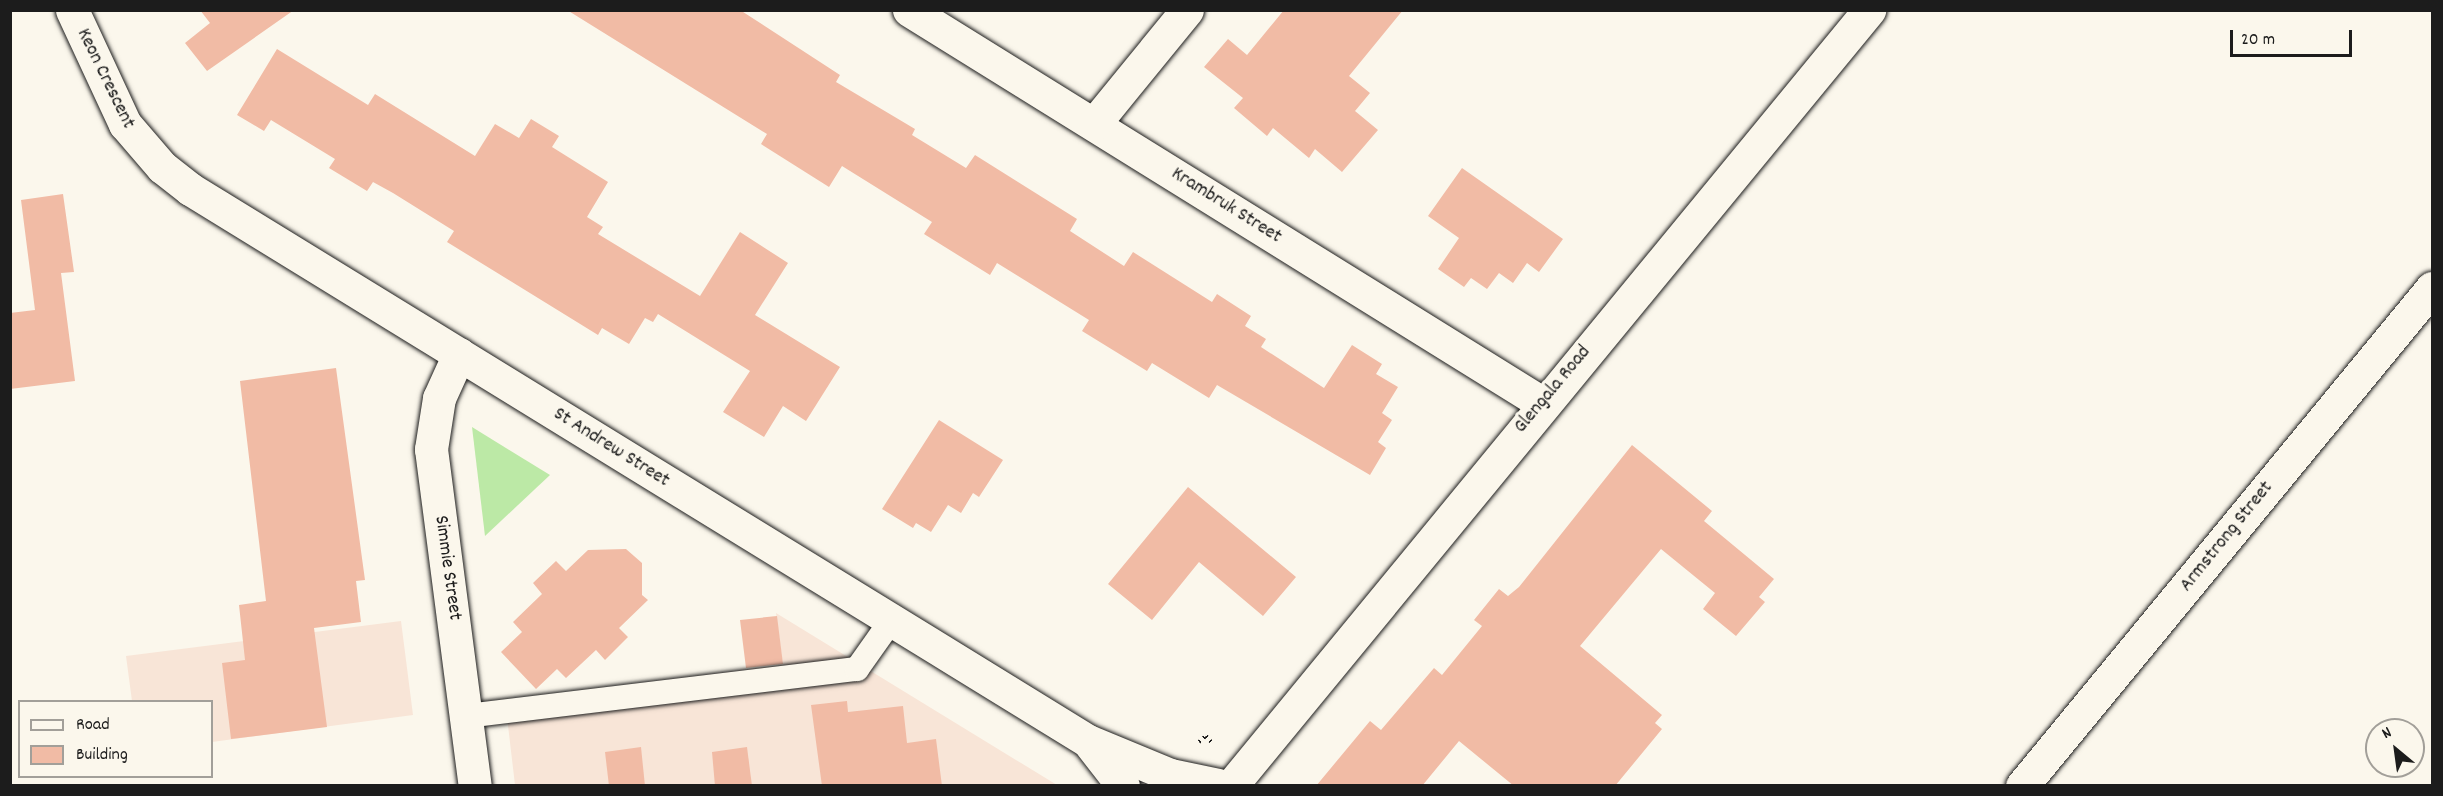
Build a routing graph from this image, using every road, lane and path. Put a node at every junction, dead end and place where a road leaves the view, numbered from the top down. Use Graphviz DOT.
graph roads {
  1 [pos="72,10"];
  2 [pos="909,10"];
  3 [pos="1187,10"];
  4 [pos="1869,10"];
  5 [pos="1094,123"];
  6 [pos="141,145"];
  7 [pos="2433,288"];
  8 [pos="459,354"];
  9 [pos="1542,403"];
  10 [pos="891,621"];
  11 [pos="467,716"];
  12 [pos="1088,741"];
  13 [pos="1226,782"];
  14 [pos="475,786"];
  15 [pos="1122,786"];
  16 [pos="2022,786"];
  1 -- 6 [label="street, Keon Crescent"];
  2 -- 5 [label="street, Krambruk Street"];
  3 -- 5 [label="street"];
  4 -- 9 [label="street, Glengala Road"];
  5 -- 9 [label="street, Krambruk Street"];
  6 -- 8 [label="street, St Andrew Street"];
  7 -- 16 [label="street, Armstrong Street"];
  8 -- 10 [label="street, St Andrew Street"];
  8 -- 11 [label="street, Simmie Street"];
  9 -- 13 [label="street, Glengala Road"];
  10 -- 11 [label="lane"];
  10 -- 12 [label="street, St Andrew Street"];
  11 -- 14 [label="street, Simmie Street"];
  12 -- 13 [label="street, St Andrew Street"];
  12 -- 15 [label="street, St Andrew Street"];
}
